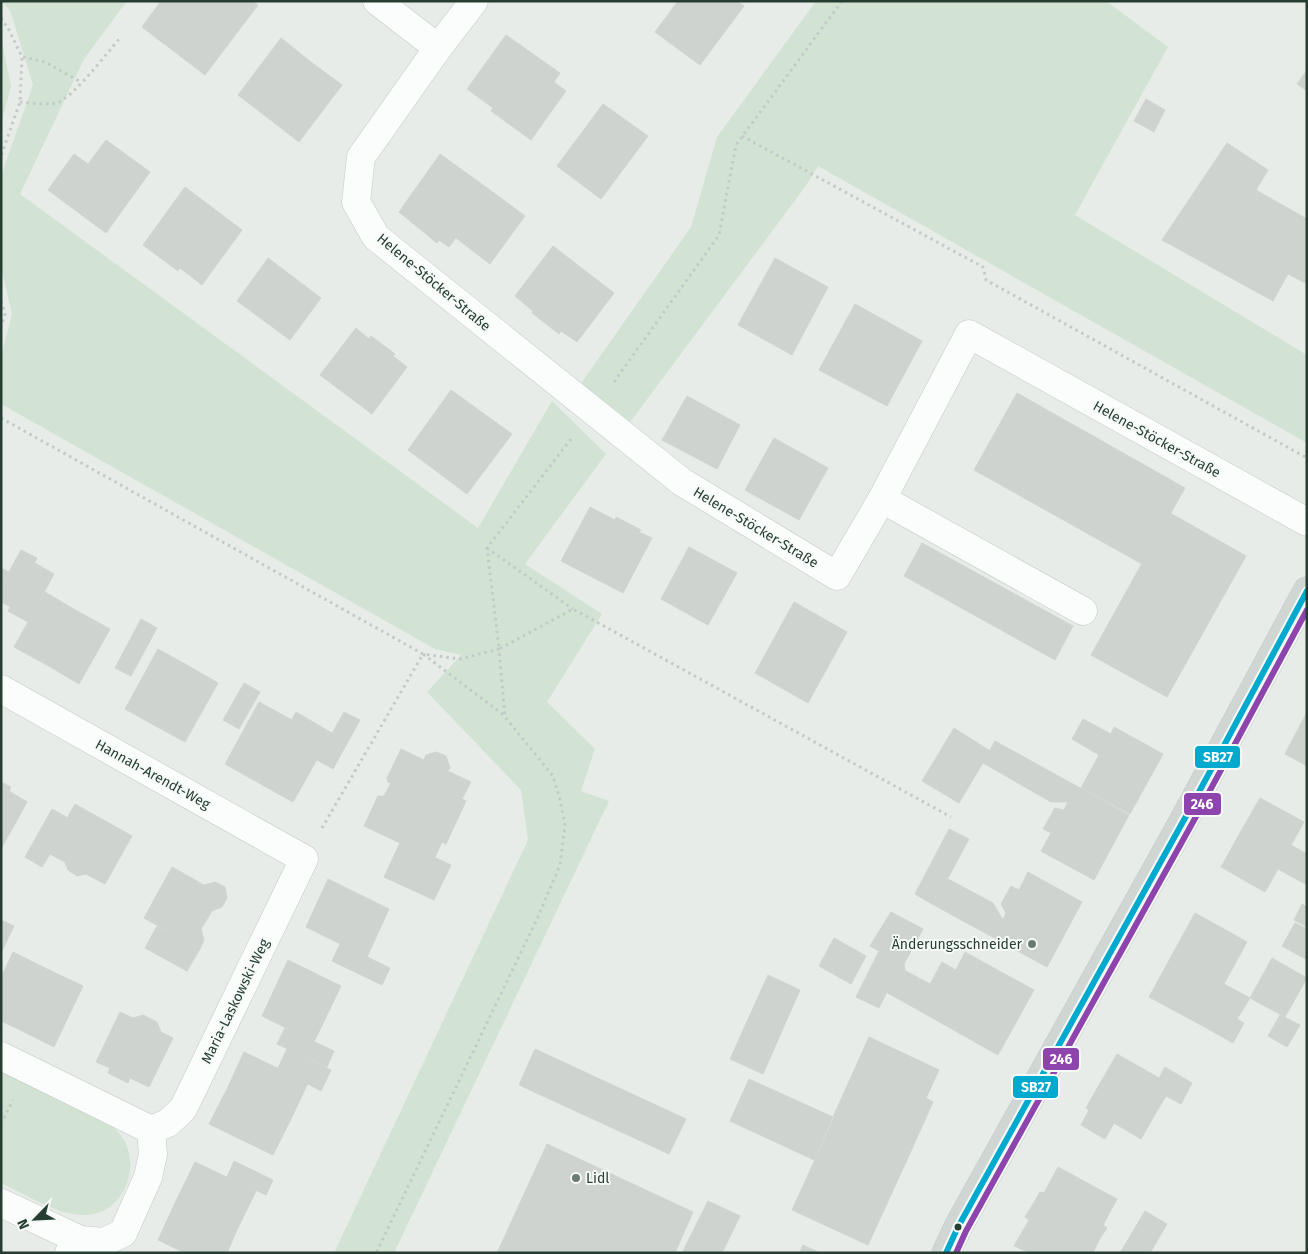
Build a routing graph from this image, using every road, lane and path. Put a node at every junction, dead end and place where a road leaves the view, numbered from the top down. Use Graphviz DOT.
graph roads {
  1 [pos="377,1"];
  2 [pos="474,1"];
  3 [pos="842,1"];
  4 [pos="1,18"];
  5 [pos="119,38"];
  6 [pos="438,48"];
  7 [pos="22,56"];
  8 [pos="81,82"];
  9 [pos="20,102"];
  10 [pos="742,136"];
  11 [pos="1,156"];
  12 [pos="1,301"];
  13 [pos="1,326"];
  14 [pos="593,411"];
  15 [pos="1,418"];
  16 [pos="1307,458"];
  17 [pos="882,499"];
  18 [pos="1307,522"];
  19 [pos="486,548"];
  20 [pos="1307,590"];
  21 [pos="573,610"];
  22 [pos="1083,611"];
  23 [pos="499,648"];
  24 [pos="423,654"];
  25 [pos="1,689"];
  26 [pos="505,717"];
  27 [pos="952,817"];
  28 [pos="304,859"];
  29 [pos="1,1056"];
  30 [pos="151,1130"];
  31 [pos="1,1203"];
  32 [pos="74,1246"];
  33 [pos="376,1253"];
  34 [pos="946,1253"];
  1 -- 6 [label="street"];
  2 -- 6 [label="street, Helene-Stöcker-Straße"];
  3 -- 10 [label="path"];
  4 -- 7 [label="path"];
  5 -- 8 [label="path"];
  6 -- 14 [label="street, Helene-Stöcker-Straße"];
  7 -- 8 [label="path"];
  7 -- 9 [label="path"];
  8 -- 9 [label="path"];
  9 -- 11 [label="path"];
  10 -- 14 [label="path"];
  10 -- 16 [label="path"];
  12 -- 13 [label="path"];
  14 -- 17 [label="street, Helene-Stöcker-Straße"];
  14 -- 19 [label="path"];
  15 -- 24 [label="path"];
  17 -- 18 [label="street, Helene-Stöcker-Straße"];
  17 -- 22 [label="street"];
  19 -- 21 [label="path"];
  19 -- 23 [label="path"];
  20 -- 34 [label="main road"];
  21 -- 23 [label="path"];
  21 -- 27 [label="path"];
  23 -- 24 [label="path"];
  23 -- 26 [label="path"];
  24 -- 26 [label="path"];
  24 -- 28 [label="path"];
  25 -- 28 [label="street, Hannah-Arendt-Weg"];
  26 -- 33 [label="path"];
  28 -- 30 [label="street, Maria-Laskowski-Weg"];
  29 -- 30 [label="street"];
  30 -- 32 [label="street"];
  31 -- 32 [label="street"];
}
